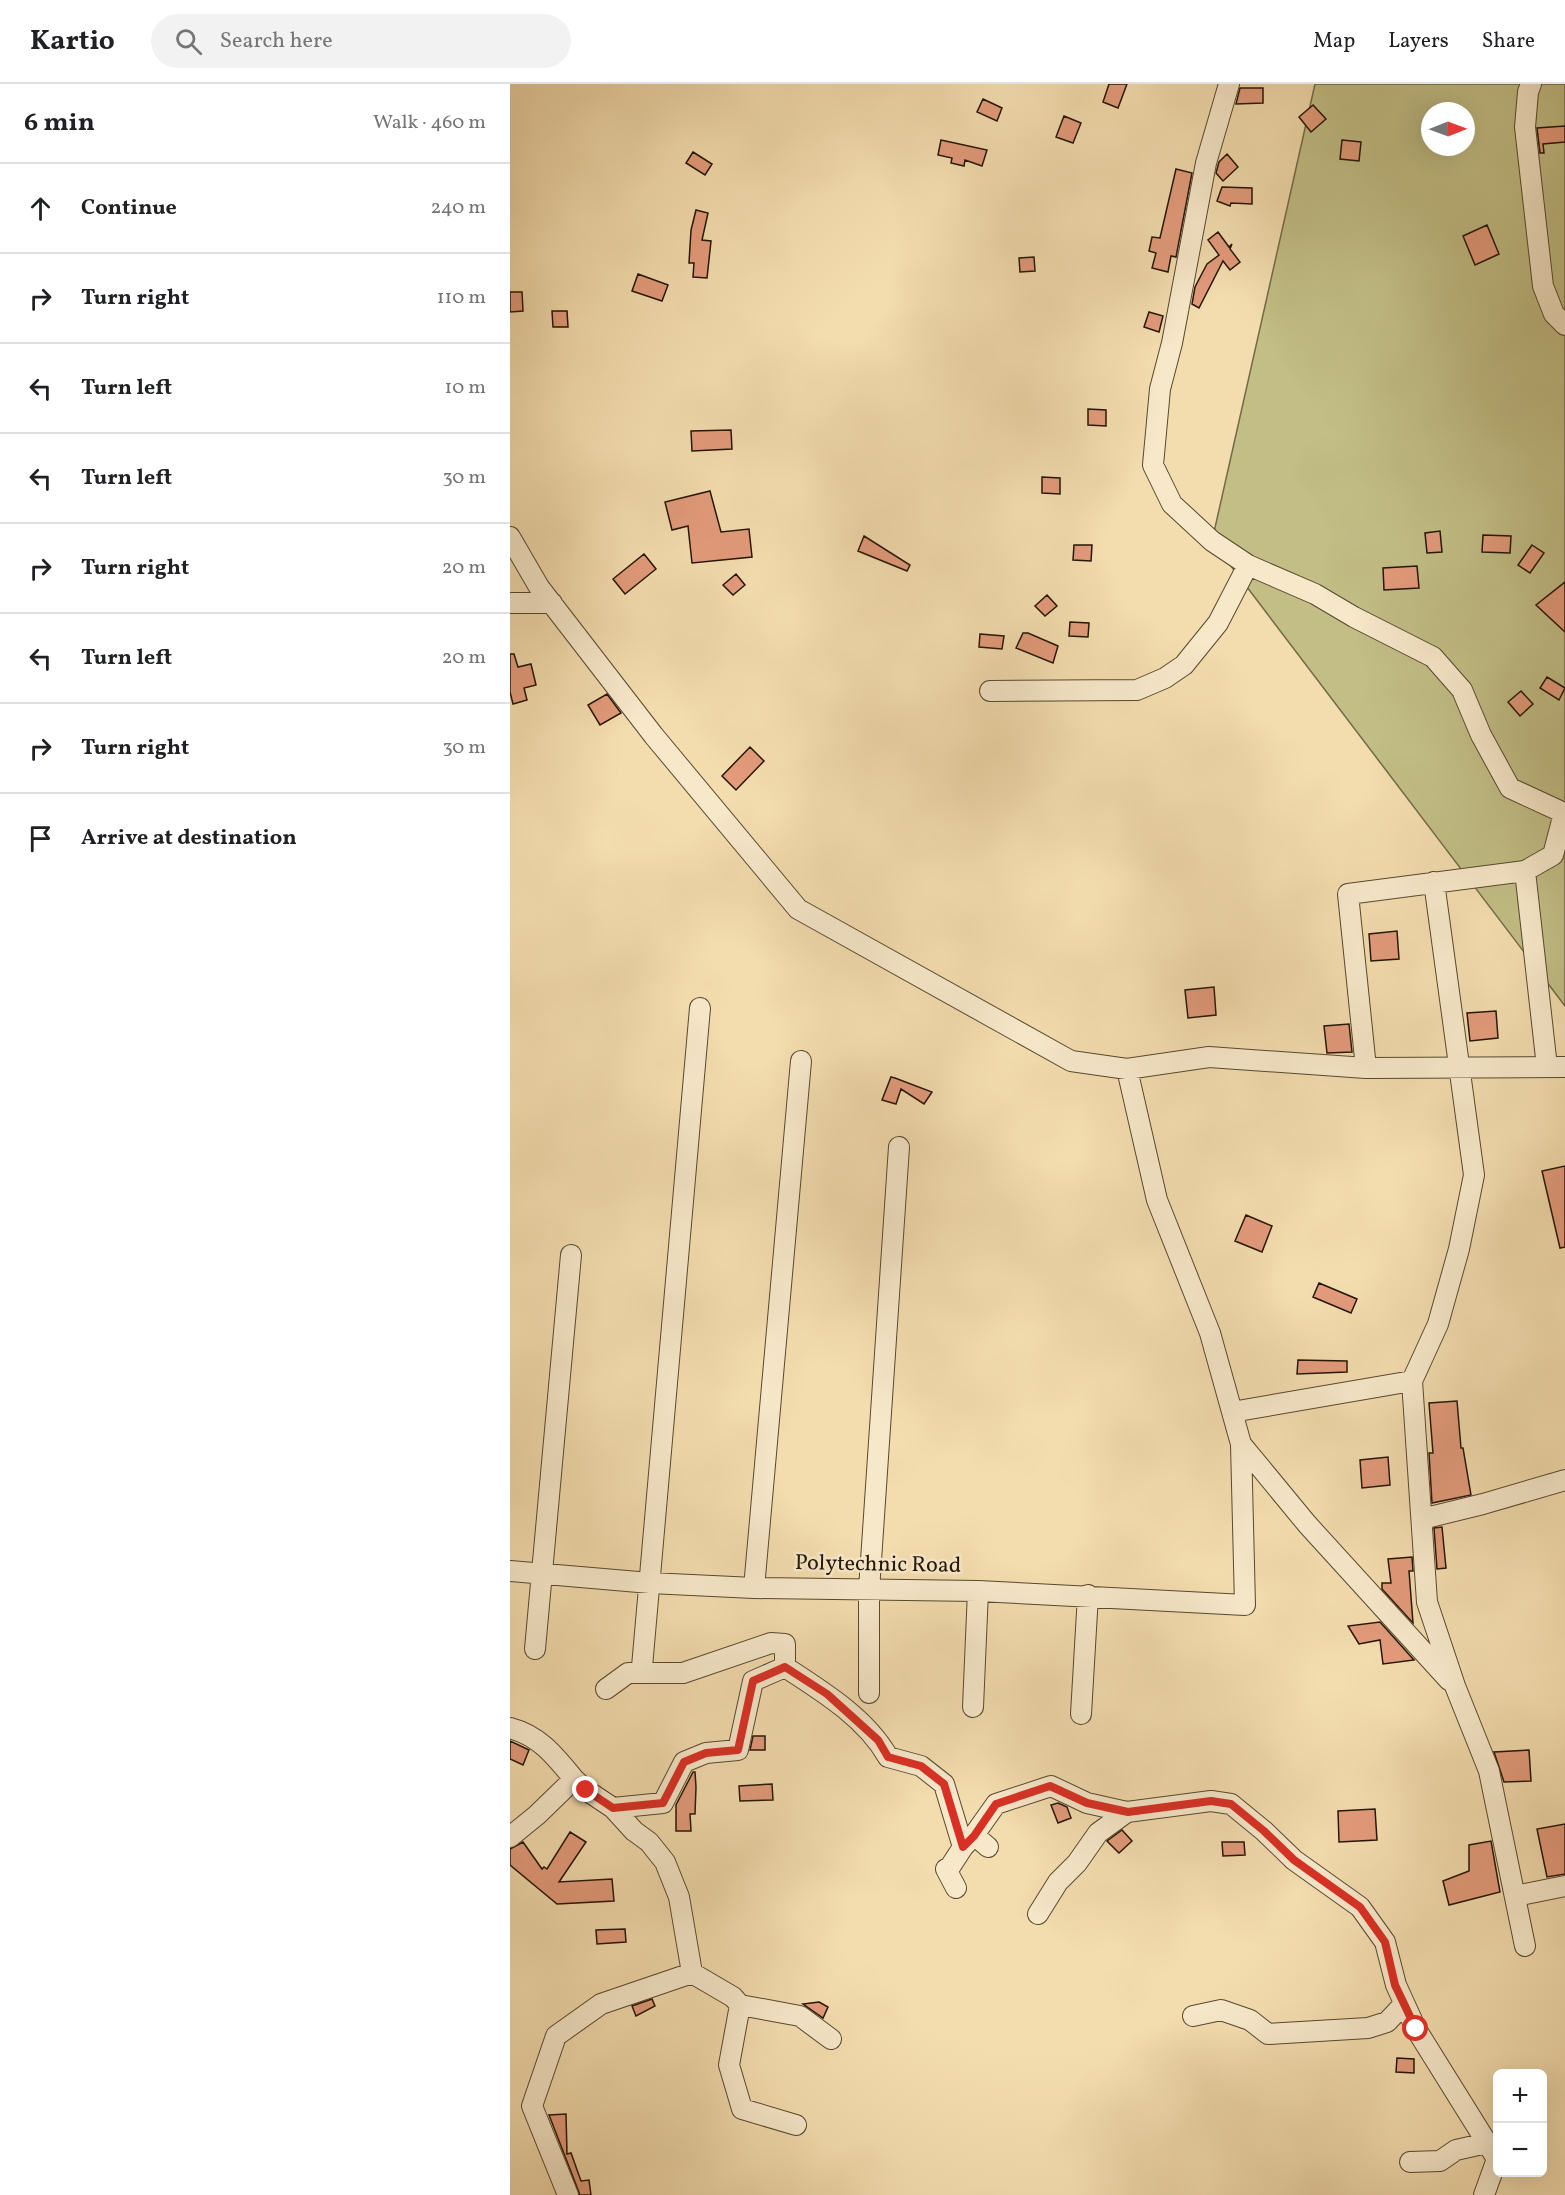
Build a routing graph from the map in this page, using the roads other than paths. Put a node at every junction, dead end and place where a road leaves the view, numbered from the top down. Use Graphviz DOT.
graph roads {
  1 [pos="1229,84"];
  2 [pos="1531,84"];
  3 [pos="1565,325"];
  4 [pos="510,537"];
  5 [pos="1248,565"];
  6 [pos="510,603"];
  7 [pos="552,603"];
  8 [pos="990,691"];
  9 [pos="1565,813"];
  10 [pos="1525,871"];
  11 [pos="1434,882"];
  12 [pos="700,1008"];
  13 [pos="801,1061"];
  14 [pos="1556,1067"];
  15 [pos="1126,1068"];
  16 [pos="1366,1068"];
  17 [pos="1459,1069"];
  18 [pos="899,1147"];
  19 [pos="571,1255"];
  20 [pos="1412,1381"];
  21 [pos="1232,1412"];
  22 [pos="1241,1444"];
  23 [pos="1565,1480"];
  24 [pos="1422,1519"];
  25 [pos="510,1571"];
  26 [pos="541,1574"];
  27 [pos="650,1583"];
  28 [pos="754,1588"];
  29 [pos="870,1590"];
  30 [pos="978,1591"];
  31 [pos="1088,1595"];
  32 [pos="535,1649"];
  33 [pos="642,1667"];
  34 [pos="785,1667"];
  35 [pos="1455,1686"];
  36 [pos="606,1689"];
  37 [pos="868,1693"];
  38 [pos="973,1707"];
  39 [pos="1081,1714"];
  40 [pos="510,1728"];
  41 [pos="574,1779"];
  42 [pos="613,1808"];
  43 [pos="1128,1812"];
  44 [pos="510,1837"];
  45 [pos="975,1843"];
  46 [pos="1565,1886"];
  47 [pos="956,1888"];
  48 [pos="1515,1896"];
  49 [pos="1038,1914"];
  50 [pos="1525,1946"];
  51 [pos="692,1973"];
  52 [pos="1404,2004"];
  53 [pos="740,2005"];
  54 [pos="1193,2016"];
  55 [pos="831,2039"];
  56 [pos="796,2125"];
  57 [pos="1487,2143"];
  58 [pos="1410,2162"];
  59 [pos="568,2195"];
  60 [pos="1484,2195"];
  1 -- 5 [label="street"];
  2 -- 3 [label="street"];
  4 -- 7 [label="street"];
  5 -- 8 [label="street"];
  5 -- 9 [label="street"];
  6 -- 7 [label="street"];
  7 -- 15 [label="street"];
  9 -- 10 [label="street"];
  10 -- 11 [label="street"];
  10 -- 14 [label="street"];
  11 -- 16 [label="street"];
  11 -- 17 [label="street"];
  12 -- 27 [label="street"];
  13 -- 28 [label="street"];
  14 -- 17 [label="street"];
  15 -- 16 [label="street"];
  15 -- 21 [label="street"];
  16 -- 17 [label="street"];
  17 -- 20 [label="street"];
  18 -- 29 [label="street"];
  19 -- 26 [label="street"];
  20 -- 21 [label="street"];
  20 -- 24 [label="street"];
  21 -- 22 [label="street"];
  22 -- 31 [label="street, Polytechnic Road"];
  22 -- 35 [label="street"];
  23 -- 24 [label="street"];
  24 -- 35 [label="street"];
  25 -- 26 [label="street, Polytechnic Road"];
  26 -- 27 [label="street, Polytechnic Road"];
  26 -- 32 [label="street"];
  27 -- 28 [label="street, Polytechnic Road"];
  27 -- 33 [label="street"];
  28 -- 29 [label="street, Polytechnic Road"];
  29 -- 30 [label="street, Polytechnic Road"];
  29 -- 37 [label="street"];
  30 -- 31 [label="street, Polytechnic Road"];
  30 -- 38 [label="street"];
  31 -- 39 [label="street"];
  34 -- 36 [label="street"];
  34 -- 42 [label="street"];
  34 -- 45 [label="street"];
  35 -- 48 [label="street"];
  40 -- 41 [label="street"];
  41 -- 42 [label="street"];
  41 -- 44 [label="street"];
  42 -- 51 [label="street"];
  43 -- 45 [label="street"];
  43 -- 49 [label="street"];
  43 -- 52 [label="street"];
  45 -- 47 [label="street"];
  46 -- 48 [label="street"];
  48 -- 50 [label="street"];
  51 -- 53 [label="street"];
  51 -- 59 [label="street"];
  52 -- 54 [label="street"];
  52 -- 57 [label="street"];
  53 -- 55 [label="street"];
  53 -- 56 [label="street"];
  57 -- 58 [label="street"];
  57 -- 60 [label="street"];
}
